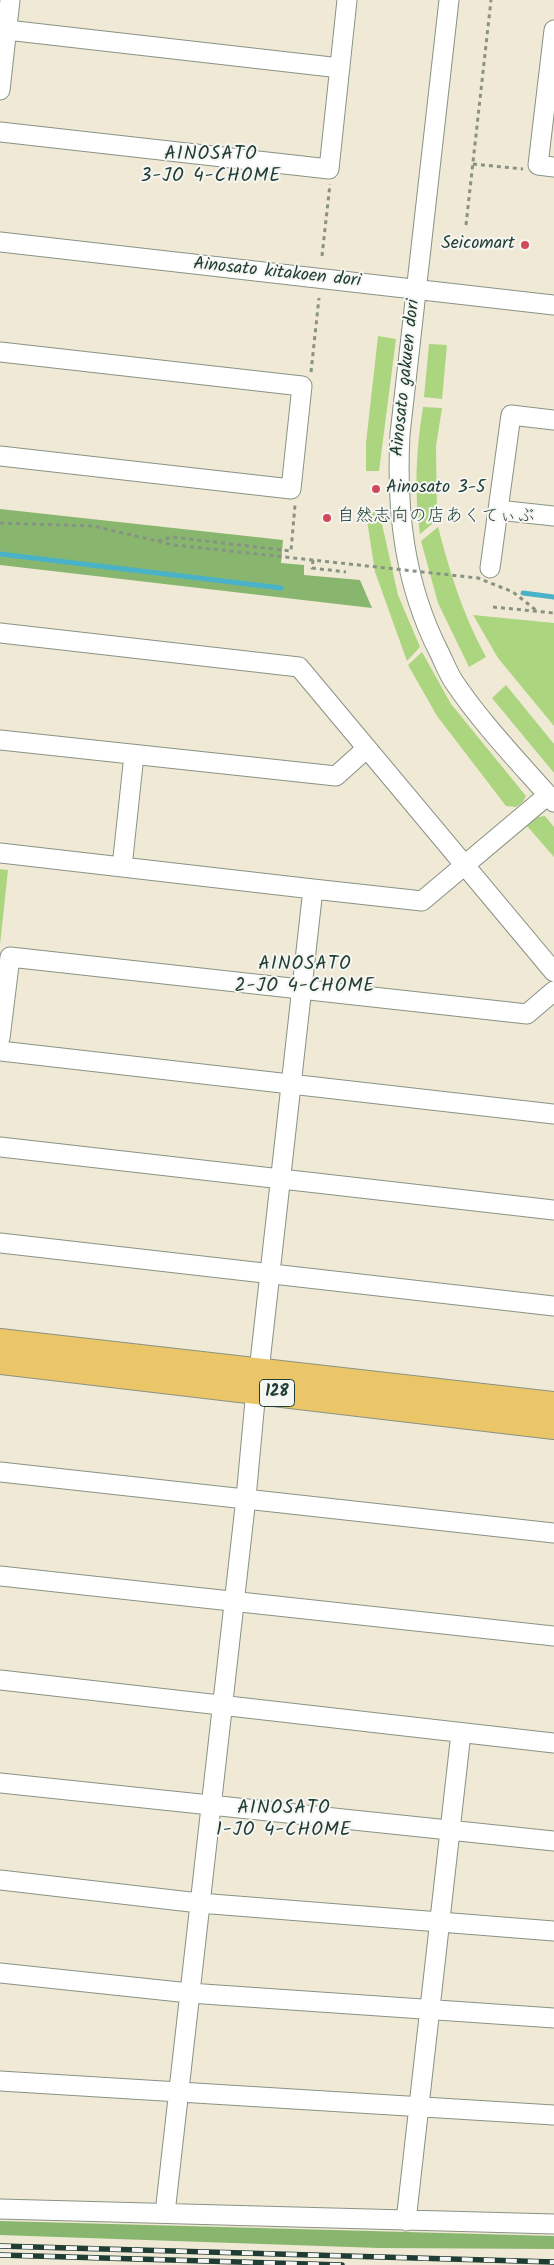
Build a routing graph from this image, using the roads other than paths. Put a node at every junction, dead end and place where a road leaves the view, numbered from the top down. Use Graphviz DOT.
graph roads {
  1 [pos="10,0"];
  2 [pos="347,0"];
  3 [pos="449,0"];
  4 [pos="7,30"];
  5 [pos="554,30"];
  6 [pos="340,68"];
  7 [pos="0,90"];
  8 [pos="0,132"];
  9 [pos="554,167"];
  10 [pos="0,242"];
  11 [pos="417,289"];
  12 [pos="554,305"];
  13 [pos="0,352"];
  14 [pos="554,420"];
  15 [pos="0,456"];
  16 [pos="498,510"];
  17 [pos="554,516"];
  18 [pos="490,568"];
  19 [pos="0,633"];
  20 [pos="0,740"];
  21 [pos="367,748"];
  22 [pos="134,754"];
  23 [pos="551,798"];
  24 [pos="0,853"];
  25 [pos="464,865"];
  26 [pos="122,867"];
  27 [pos="313,889"];
  28 [pos="554,972"];
  29 [pos="302,990"];
  30 [pos="554,991"];
  31 [pos="0,1038"];
  32 [pos="0,1051"];
  33 [pos="290,1085"];
  34 [pos="554,1114"];
  35 [pos="0,1147"];
  36 [pos="279,1178"];
  37 [pos="554,1210"];
  38 [pos="0,1242"];
  39 [pos="268,1273"];
  40 [pos="554,1306"];
  41 [pos="0,1341"];
  42 [pos="0,1362"];
  43 [pos="257,1380"];
  44 [pos="554,1404"];
  45 [pos="554,1427"];
  46 [pos="0,1472"];
  47 [pos="246,1498"];
  48 [pos="554,1533"];
  49 [pos="0,1576"];
  50 [pos="234,1602"];
  51 [pos="554,1636"];
  52 [pos="0,1680"];
  53 [pos="222,1704"];
  54 [pos="461,1733"];
  55 [pos="554,1743"];
  56 [pos="0,1784"];
  57 [pos="210,1806"];
  58 [pos="450,1829"];
  59 [pos="554,1841"];
  60 [pos="0,1880"];
  61 [pos="199,1902"];
  62 [pos="440,1920"];
  63 [pos="554,1930"];
  64 [pos="0,1973"];
  65 [pos="190,1993"];
  66 [pos="431,2010"];
  67 [pos="554,2018"];
  68 [pos="0,2080"];
  69 [pos="179,2092"];
  70 [pos="420,2107"];
  71 [pos="554,2115"];
  72 [pos="0,2209"];
  73 [pos="165,2213"];
  74 [pos="406,2221"];
  75 [pos="554,2224"];
  1 -- 4 [label="street"];
  2 -- 6 [label="street"];
  3 -- 11 [label="street, Ainosato gakuen dori"];
  4 -- 6 [label="street"];
  4 -- 7 [label="street"];
  5 -- 9 [label="street"];
  6 -- 8 [label="street"];
  10 -- 11 [label="street, Ainosato kitakoen dori"];
  11 -- 12 [label="street, Ainosato kitakoen dori"];
  11 -- 23 [label="street, Ainosato gakuen dori"];
  13 -- 15 [label="street"];
  14 -- 16 [label="street"];
  16 -- 17 [label="street"];
  16 -- 18 [label="street"];
  19 -- 21 [label="street"];
  20 -- 22 [label="street"];
  21 -- 22 [label="street"];
  21 -- 25 [label="street"];
  22 -- 26 [label="street"];
  23 -- 25 [label="street"];
  24 -- 26 [label="street"];
  25 -- 27 [label="street"];
  25 -- 28 [label="street"];
  26 -- 27 [label="street"];
  27 -- 29 [label="street"];
  29 -- 30 [label="street"];
  29 -- 31 [label="street"];
  29 -- 33 [label="street"];
  32 -- 33 [label="street"];
  33 -- 34 [label="street"];
  33 -- 36 [label="street"];
  35 -- 36 [label="street"];
  36 -- 37 [label="street"];
  36 -- 39 [label="street"];
  38 -- 39 [label="street"];
  39 -- 40 [label="street"];
  39 -- 43 [label="street"];
  41 -- 43 [label="main road, 128"];
  42 -- 43 [label="main road, 128"];
  43 -- 44 [label="main road, 128"];
  43 -- 45 [label="main road, 128"];
  43 -- 47 [label="street"];
  46 -- 47 [label="street"];
  47 -- 48 [label="street"];
  47 -- 50 [label="street"];
  49 -- 50 [label="street"];
  50 -- 51 [label="street"];
  50 -- 53 [label="street"];
  52 -- 53 [label="street"];
  53 -- 54 [label="street"];
  53 -- 57 [label="street"];
  54 -- 55 [label="street"];
  54 -- 58 [label="street"];
  56 -- 57 [label="street"];
  57 -- 58 [label="street"];
  57 -- 61 [label="street"];
  58 -- 59 [label="street"];
  58 -- 62 [label="street"];
  60 -- 61 [label="street"];
  61 -- 62 [label="street"];
  61 -- 65 [label="street"];
  62 -- 63 [label="street"];
  62 -- 66 [label="street"];
  64 -- 65 [label="street"];
  65 -- 66 [label="street"];
  65 -- 69 [label="street"];
  66 -- 67 [label="street"];
  66 -- 70 [label="street"];
  68 -- 69 [label="street"];
  69 -- 70 [label="street"];
  69 -- 73 [label="street"];
  70 -- 71 [label="street"];
  70 -- 74 [label="street"];
  72 -- 73 [label="street"];
  73 -- 74 [label="street"];
  74 -- 75 [label="street"];
}
